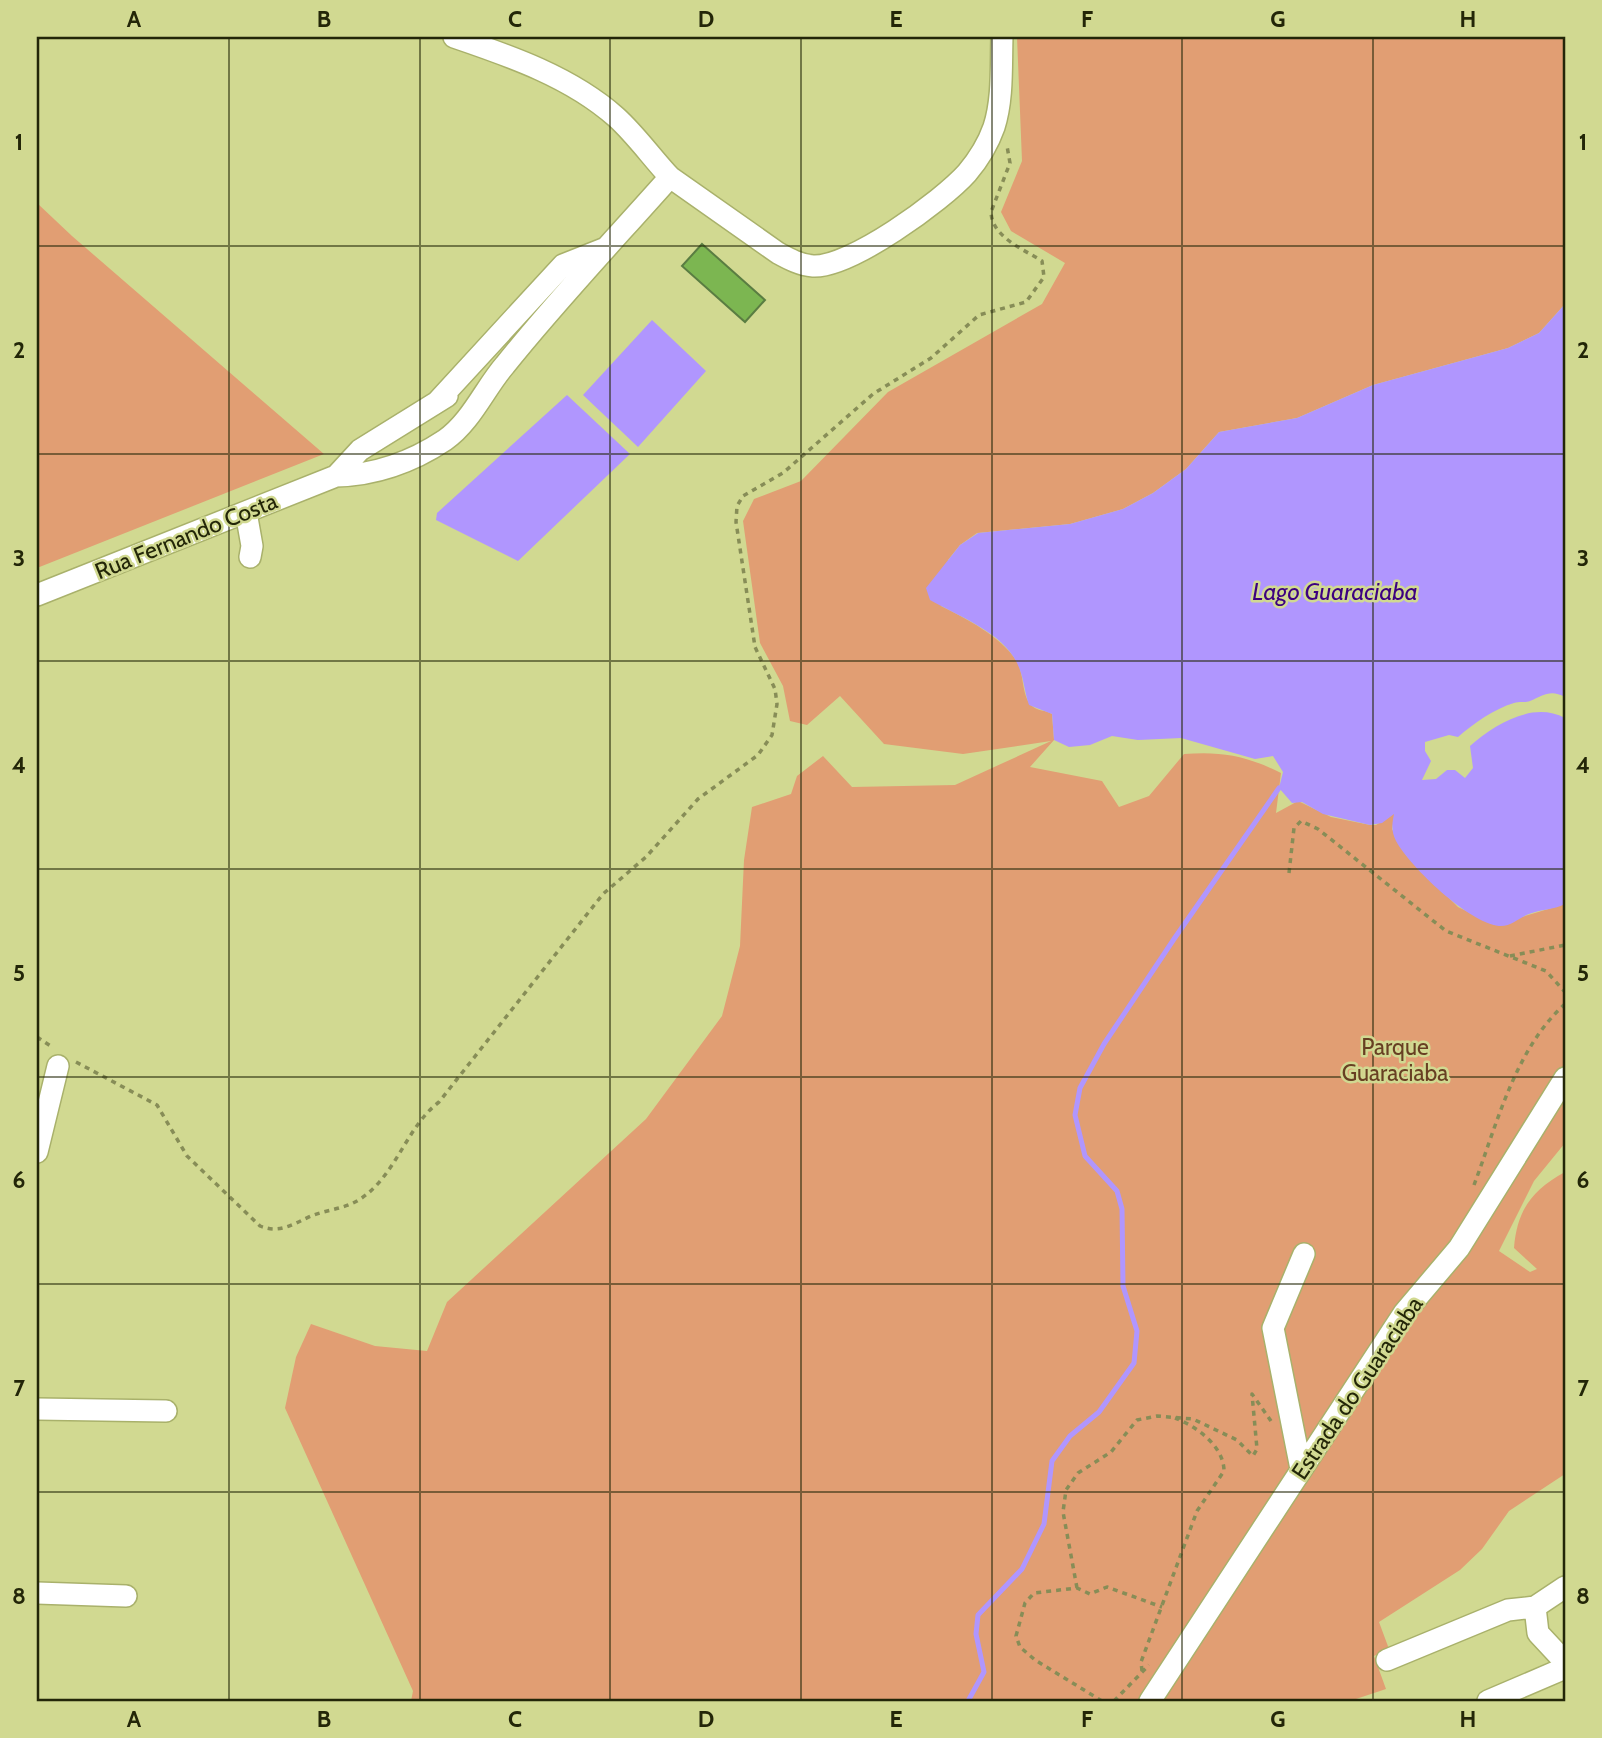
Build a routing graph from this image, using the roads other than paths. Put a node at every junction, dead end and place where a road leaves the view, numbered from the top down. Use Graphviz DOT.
graph roads {
  1 [pos="454,37"];
  2 [pos="1002,37"];
  3 [pos="670,177"];
  4 [pos="608,248"];
  5 [pos="504,366"];
  6 [pos="437,402"];
  7 [pos="336,476"];
  8 [pos="246,512"];
  9 [pos="250,557"];
  10 [pos="37,595"];
  11 [pos="63,1059"];
  12 [pos="1565,1078"];
  13 [pos="37,1152"];
  14 [pos="1304,1254"];
  15 [pos="37,1409"];
  16 [pos="166,1410"];
  17 [pos="1301,1469"];
  18 [pos="1565,1587"];
  19 [pos="37,1593"];
  20 [pos="126,1596"];
  21 [pos="1535,1607"];
  22 [pos="1387,1660"];
  23 [pos="1565,1662"];
  24 [pos="1565,1668"];
  25 [pos="1150,1701"];
  26 [pos="1488,1701"];
  1 -- 3 [label="street"];
  2 -- 3 [label="street"];
  3 -- 4 [label="street"];
  4 -- 5 [label="street"];
  4 -- 6 [label="street"];
  5 -- 6 [label="street"];
  5 -- 7 [label="street"];
  6 -- 7 [label="street"];
  7 -- 8 [label="street, Rua Fernando Costa"];
  8 -- 9 [label="street"];
  8 -- 10 [label="street, Rua Fernando Costa"];
  11 -- 13 [label="street"];
  12 -- 17 [label="street, Estrada do Guaraciaba"];
  14 -- 17 [label="street"];
  15 -- 16 [label="street"];
  17 -- 25 [label="street, Estrada do Guaraciaba"];
  18 -- 21 [label="street"];
  19 -- 20 [label="street"];
  21 -- 22 [label="street"];
  21 -- 23 [label="street"];
  24 -- 26 [label="street"];
}
